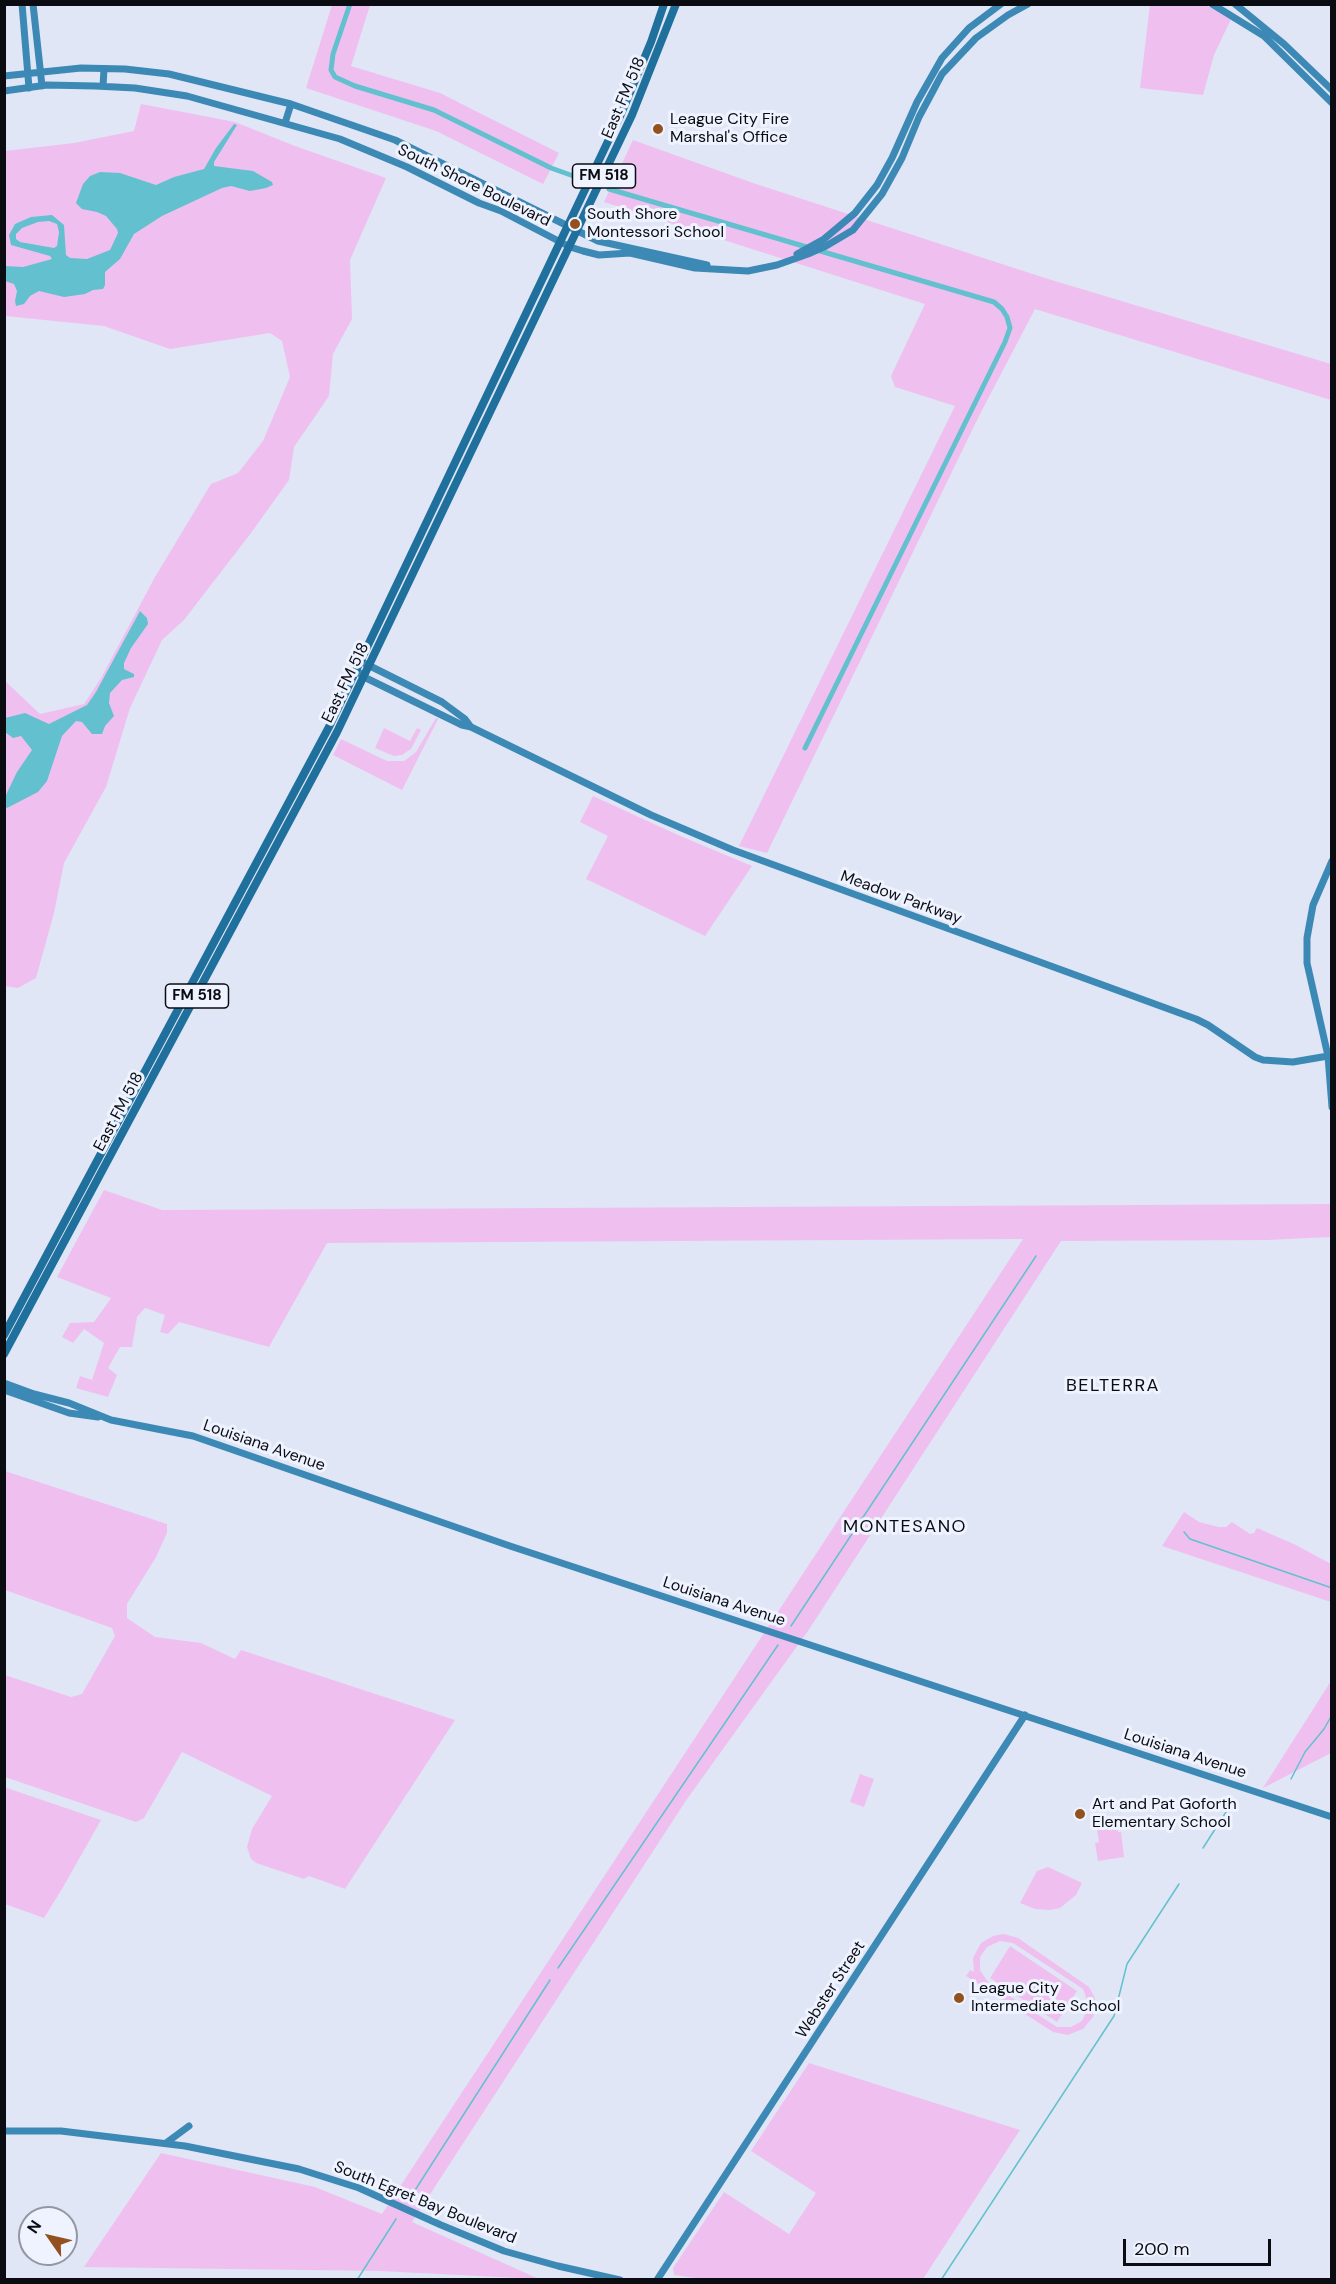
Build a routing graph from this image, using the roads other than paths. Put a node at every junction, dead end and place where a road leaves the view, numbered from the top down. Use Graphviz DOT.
graph roads {
  1 [pos="22,4"];
  2 [pos="33,4"];
  3 [pos="664,4"];
  4 [pos="676,4"];
  5 [pos="1001,4"];
  6 [pos="1028,4"];
  7 [pos="1212,4"];
  8 [pos="1235,4"];
  9 [pos="104,69"];
  10 [pos="40,71"];
  11 [pos="28,72"];
  12 [pos="4,76"];
  13 [pos="42,86"];
  14 [pos="103,86"];
  15 [pos="29,88"];
  16 [pos="1332,90"];
  17 [pos="4,91"];
  18 [pos="1332,103"];
  19 [pos="291,104"];
  20 [pos="622,111"];
  21 [pos="632,115"];
  22 [pos="285,123"];
  23 [pos="568,225"];
  24 [pos="579,230"];
  25 [pos="559,242"];
  26 [pos="822,244"];
  27 [pos="570,247"];
  28 [pos="438,499"];
  29 [pos="448,503"];
  30 [pos="360,661"];
  31 [pos="369,667"];
  32 [pos="356,670"];
  33 [pos="364,677"];
  34 [pos="471,727"];
  35 [pos="1332,861"];
  36 [pos="1328,1056"];
  37 [pos="1332,1107"];
  38 [pos="31,1294"];
  39 [pos="4,1335"];
  40 [pos="4,1354"];
  41 [pos="4,1383"];
  42 [pos="4,1390"];
  43 [pos="106,1418"];
  44 [pos="1024,1715"];
  45 [pos="1332,1817"];
  46 [pos="189,2126"];
  47 [pos="4,2131"];
  48 [pos="166,2143"];
  49 [pos="620,2280"];
  50 [pos="657,2280"];
  1 -- 11 [label="street"];
  2 -- 10 [label="street"];
  3 -- 20 [label="main road, East FM 518 / FM 518"];
  4 -- 21 [label="main road, East FM 518 / FM 518"];
  5 -- 26 [label="street, South Shore Boulevard"];
  6 -- 26 [label="street, South Shore Boulevard"];
  7 -- 18 [label="street"];
  8 -- 16 [label="street"];
  9 -- 10 [label="street, South Shore Boulevard"];
  9 -- 14 [label="street"];
  9 -- 19 [label="street, South Shore Boulevard"];
  10 -- 11 [label="street, South Shore Boulevard"];
  10 -- 13 [label="street"];
  11 -- 12 [label="street, South Shore Boulevard"];
  11 -- 15 [label="street"];
  13 -- 14 [label="street, South Shore Boulevard"];
  13 -- 15 [label="street, South Shore Boulevard"];
  14 -- 22 [label="street, South Shore Boulevard"];
  15 -- 17 [label="street, South Shore Boulevard"];
  19 -- 22 [label="street"];
  19 -- 23 [label="street, South Shore Boulevard"];
  20 -- 21 [label="main road"];
  20 -- 23 [label="main road, East FM 518 / FM 518"];
  21 -- 24 [label="main road, East FM 518 / FM 518"];
  22 -- 25 [label="street, South Shore Boulevard"];
  23 -- 24 [label="street, South Shore Boulevard"];
  23 -- 25 [label="main road, East FM 518 / FM 518"];
  24 -- 26 [label="street, South Shore Boulevard"];
  24 -- 27 [label="main road, East FM 518 / FM 518"];
  25 -- 27 [label="street, South Shore Boulevard"];
  25 -- 28 [label="main road, East FM 518 / FM 518"];
  26 -- 27 [label="street, South Shore Boulevard"];
  27 -- 29 [label="main road, East FM 518 / FM 518"];
  28 -- 29 [label="main road"];
  28 -- 30 [label="main road, East FM 518 / FM 518"];
  29 -- 31 [label="main road, East FM 518 / FM 518"];
  30 -- 31 [label="street, Meadow Parkway"];
  30 -- 32 [label="main road, East FM 518 / FM 518"];
  31 -- 33 [label="main road, East FM 518 / FM 518"];
  31 -- 34 [label="street, Meadow Parkway"];
  32 -- 33 [label="street, Meadow Parkway"];
  32 -- 38 [label="main road, East FM 518 / FM 518"];
  33 -- 34 [label="street, Meadow Parkway"];
  33 -- 38 [label="main road, East FM 518 / FM 518"];
  34 -- 36 [label="street, Meadow Parkway"];
  35 -- 36 [label="street"];
  36 -- 37 [label="street"];
  38 -- 39 [label="main road, East FM 518 / FM 518"];
  38 -- 40 [label="main road, East FM 518 / FM 518"];
  41 -- 43 [label="street, Louisiana Avenue"];
  42 -- 43 [label="street, Louisiana Avenue"];
  43 -- 44 [label="street, Louisiana Avenue"];
  44 -- 45 [label="street, Louisiana Avenue"];
  44 -- 50 [label="street, Webster Street"];
  46 -- 48 [label="street"];
  47 -- 48 [label="street, South Egret Bay Boulevard"];
  48 -- 49 [label="street, South Egret Bay Boulevard"];
}
